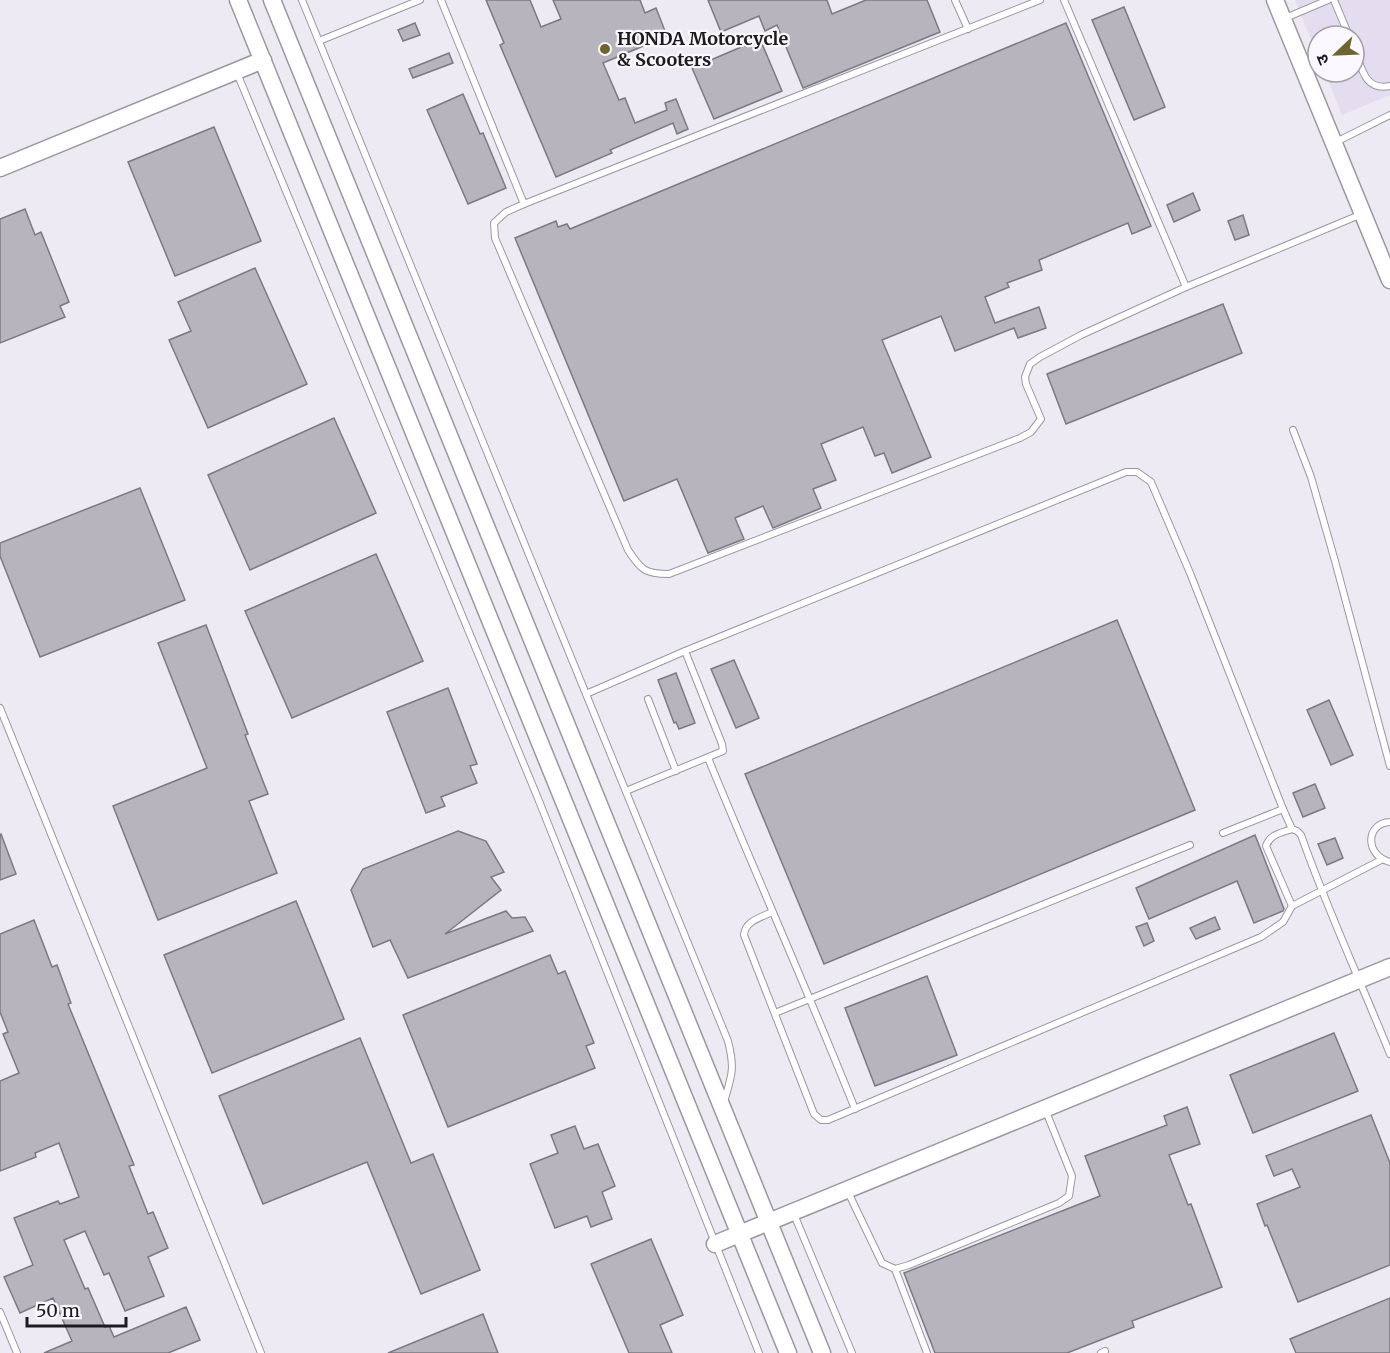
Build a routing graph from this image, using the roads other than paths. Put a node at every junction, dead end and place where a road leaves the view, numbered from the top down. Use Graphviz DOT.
graph roads {
  1 [pos="238,0"];
  2 [pos="272,0"];
  3 [pos="302,0"];
  4 [pos="420,0"];
  5 [pos="441,0"];
  6 [pos="956,0"];
  7 [pos="1040,0"];
  8 [pos="1064,0"];
  9 [pos="1275,0"];
  10 [pos="1328,0"];
  11 [pos="1334,0"];
  12 [pos="1282,19"];
  13 [pos="1344,24"];
  14 [pos="968,29"];
  15 [pos="319,41"];
  16 [pos="263,60"];
  17 [pos="236,71"];
  18 [pos="1366,78"];
  19 [pos="1390,86"];
  20 [pos="1390,115"];
  21 [pos="1334,143"];
  22 [pos="0,168"];
  23 [pos="524,204"];
  24 [pos="1363,214"];
  25 [pos="1390,280"];
  26 [pos="1186,287"];
  27 [pos="1293,430"];
  28 [pos="686,651"];
  29 [pos="586,694"];
  30 [pos="648,699"];
  31 [pos="0,708"];
  32 [pos="708,758"];
  33 [pos="1390,766"];
  34 [pos="676,771"];
  35 [pos="626,791"];
  36 [pos="1283,809"];
  37 [pos="1390,822"];
  38 [pos="1292,829"];
  39 [pos="1223,833"];
  40 [pos="1190,845"];
  41 [pos="1381,860"];
  42 [pos="1390,862"];
  43 [pos="1321,891"];
  44 [pos="1292,906"];
  45 [pos="772,912"];
  46 [pos="1390,967"];
  47 [pos="1360,979"];
  48 [pos="810,998"];
  49 [pos="775,1013"];
  50 [pos="1390,1054"];
  51 [pos="1044,1108"];
  52 [pos="722,1109"];
  53 [pos="855,1109"];
  54 [pos="847,1190"];
  55 [pos="793,1212"];
  56 [pos="768,1222"];
  57 [pos="739,1234"];
  58 [pos="715,1244"];
  59 [pos="895,1269"];
  60 [pos="0,1312"];
  61 [pos="17,1353"];
  62 [pos="261,1353"];
  63 [pos="759,1353"];
  64 [pos="788,1353"];
  65 [pos="822,1353"];
  66 [pos="852,1353"];
  67 [pos="927,1353"];
  1 -- 16 [label="street"];
  2 -- 52 [label="street"];
  3 -- 15 [label="lane"];
  4 -- 15 [label="lane"];
  5 -- 23 [label="lane"];
  6 -- 14 [label="lane"];
  7 -- 14 [label="lane"];
  8 -- 26 [label="lane"];
  9 -- 12 [label="street"];
  10 -- 12 [label="lane"];
  11 -- 13 [label="lane"];
  12 -- 21 [label="street"];
  14 -- 23 [label="lane"];
  15 -- 29 [label="lane"];
  16 -- 17 [label="street"];
  16 -- 57 [label="street"];
  17 -- 22 [label="street"];
  17 -- 58 [label="lane"];
  18 -- 19 [label="lane"];
  20 -- 21 [label="lane"];
  21 -- 24 [label="street"];
  23 -- 26 [label="lane"];
  24 -- 25 [label="street"];
  24 -- 26 [label="lane"];
  27 -- 33 [label="lane"];
  28 -- 29 [label="lane"];
  28 -- 32 [label="lane"];
  28 -- 36 [label="lane"];
  29 -- 35 [label="lane"];
  30 -- 34 [label="lane"];
  31 -- 62 [label="lane"];
  32 -- 34 [label="lane"];
  32 -- 45 [label="lane"];
  34 -- 35 [label="lane"];
  35 -- 52 [label="lane"];
  36 -- 38 [label="lane"];
  36 -- 39 [label="lane"];
  37 -- 41 [label="lane"];
  38 -- 43 [label="lane"];
  38 -- 44 [label="lane"];
  40 -- 48 [label="lane"];
  41 -- 42 [label="lane"];
  41 -- 43 [label="lane"];
  43 -- 44 [label="lane"];
  43 -- 47 [label="lane"];
  44 -- 53 [label="lane"];
  45 -- 48 [label="lane"];
  45 -- 49 [label="lane"];
  46 -- 47 [label="street"];
  47 -- 50 [label="lane"];
  47 -- 51 [label="street"];
  48 -- 49 [label="lane"];
  48 -- 53 [label="lane"];
  49 -- 53 [label="lane"];
  51 -- 54 [label="street"];
  51 -- 59 [label="lane"];
  52 -- 56 [label="street"];
  54 -- 55 [label="street"];
  54 -- 59 [label="lane"];
  55 -- 56 [label="street"];
  55 -- 66 [label="lane"];
  56 -- 57 [label="street"];
  56 -- 65 [label="street"];
  57 -- 58 [label="street"];
  57 -- 64 [label="street"];
  58 -- 63 [label="lane"];
  59 -- 67 [label="lane"];
  60 -- 61 [label="lane"];
}
